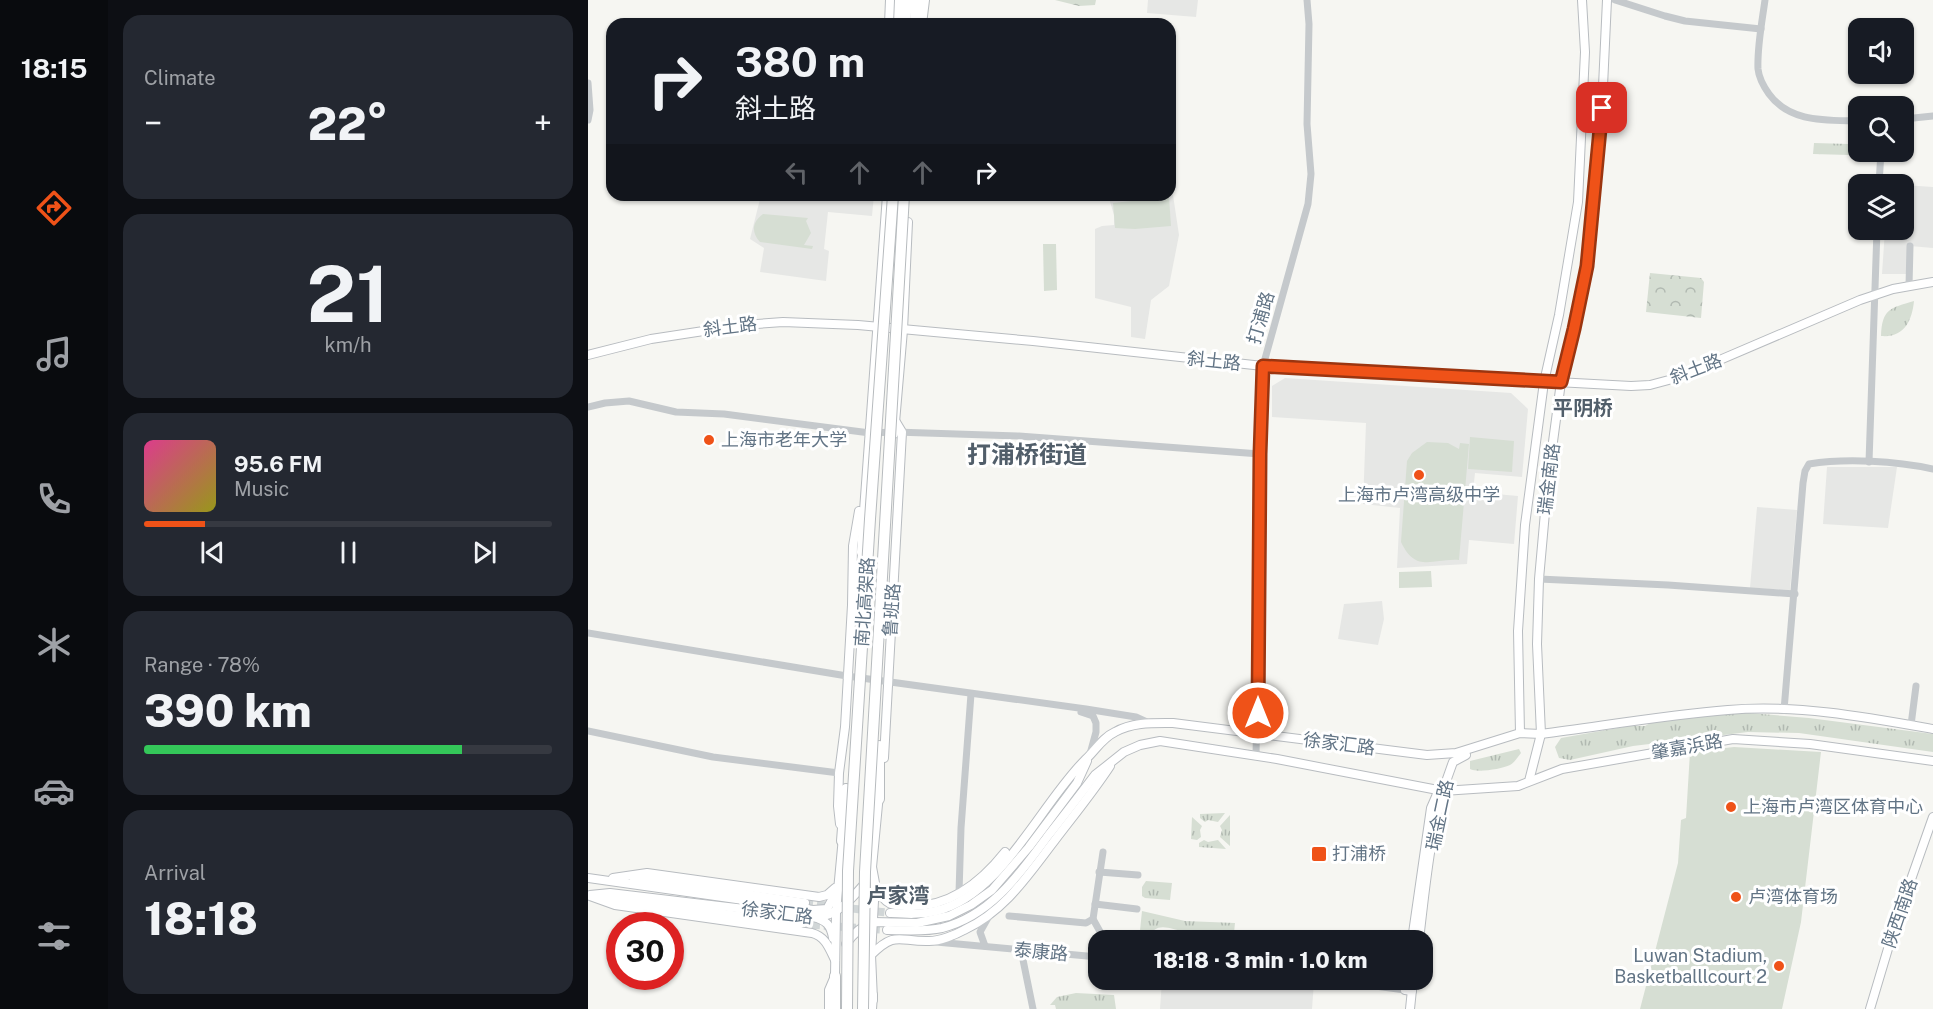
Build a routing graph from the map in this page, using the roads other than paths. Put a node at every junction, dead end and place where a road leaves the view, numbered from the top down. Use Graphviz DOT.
graph roads {
  1 [pos="900,0"];
  2 [pos="918,0"];
  3 [pos="926,0"];
  4 [pos="1307,0"];
  5 [pos="1582,0"];
  6 [pos="1607,0"];
  7 [pos="1615,0"];
  8 [pos="1765,0"];
  9 [pos="892,18"];
  10 [pos="899,18"];
  11 [pos="904,18"];
  12 [pos="918,18"];
  13 [pos="920,18"];
  14 [pos="926,18"];
  15 [pos="1761,28"];
  16 [pos="588,83"];
  17 [pos="1933,116"];
  18 [pos="1914,118"];
  19 [pos="588,120"];
  20 [pos="1848,121"];
  21 [pos="886,201"];
  22 [pos="892,201"];
  23 [pos="907,201"];
  24 [pos="907,201"];
  25 [pos="1877,240"];
  26 [pos="1910,246"];
  27 [pos="1933,282"];
  28 [pos="1909,286"];
  29 [pos="1874,294"];
  30 [pos="876,327"];
  31 [pos="903,330"];
  32 [pos="588,356"];
  33 [pos="1263,366"];
  34 [pos="1544,382"];
  35 [pos="1561,382"];
  36 [pos="588,407"];
  37 [pos="892,411"];
  38 [pos="898,432"];
  39 [pos="870,433"];
  40 [pos="892,445"];
  41 [pos="1260,454"];
  42 [pos="873,461"];
  43 [pos="1869,462"];
  44 [pos="1933,469"];
  45 [pos="865,482"];
  46 [pos="863,522"];
  47 [pos="1539,579"];
  48 [pos="1795,594"];
  49 [pos="891,614"];
  50 [pos="881,630"];
  51 [pos="588,633"];
  52 [pos="853,677"];
  53 [pos="877,681"];
  54 [pos="887,683"];
  55 [pos="1916,686"];
  56 [pos="971,696"];
  57 [pos="1784,710"];
  58 [pos="1149,723"];
  59 [pos="1911,725"];
  60 [pos="1933,729"];
  61 [pos="588,731"];
  62 [pos="1520,733"];
  63 [pos="1257,734"];
  64 [pos="1541,734"];
  65 [pos="1456,753"];
  66 [pos="1090,756"];
  67 [pos="1256,756"];
  68 [pos="1933,761"];
  69 [pos="1112,763"];
  70 [pos="838,773"];
  71 [pos="1529,781"];
  72 [pos="1441,790"];
  73 [pos="879,799"];
  74 [pos="1933,817"];
  75 [pos="842,841"];
  76 [pos="1103,852"];
  77 [pos="872,867"];
  78 [pos="1099,872"];
  79 [pos="1138,874"];
  80 [pos="588,878"];
  81 [pos="606,880"];
  82 [pos="875,883"];
  83 [pos="838,886"];
  84 [pos="959,893"];
  85 [pos="589,895"];
  86 [pos="805,903"];
  87 [pos="1095,904"];
  88 [pos="1137,909"];
  89 [pos="836,912"];
  90 [pos="890,913"];
  91 [pos="989,916"];
  92 [pos="1009,916"];
  93 [pos="813,917"];
  94 [pos="1093,919"];
  95 [pos="873,922"];
  96 [pos="800,924"];
  97 [pos="887,930"];
  98 [pos="1099,930"];
  99 [pos="1413,930"];
  100 [pos="1420,930"];
  101 [pos="931,942"];
  102 [pos="985,946"];
  103 [pos="1021,950"];
  104 [pos="871,956"];
  105 [pos="1088,956"];
  106 [pos="836,961"];
  107 [pos="835,975"];
  108 [pos="1409,990"];
  109 [pos="872,994"];
  110 [pos="829,1009"];
  111 [pos="835,1009"];
  112 [pos="840,1009"];
  113 [pos="847,1009"];
  114 [pos="863,1009"];
  115 [pos="871,1009"];
  116 [pos="1033,1009"];
  117 [pos="1410,1009"];
  118 [pos="1870,1009"];
  1 -- 9 [label="main road"];
  1 -- 10 [label="highway"];
  1 -- 11 [label="highway"];
  2 -- 12 [label="highway"];
  3 -- 13 [label="highway"];
  3 -- 14 [label="main road"];
  4 -- 33 [label="street, 打浦路"];
  5 -- 34 [label="main road, 瑞金南路"];
  6 -- 35 [label="main road, 瑞金南路"];
  7 -- 15 [label="street"];
  8 -- 15 [label="street"];
  15 -- 20 [label="street"];
  16 -- 19 [label="street"];
  17 -- 18 [label="street"];
  21 -- 30 [label="main road, 鲁班路"];
  22 -- 46 [label="highway, 南北高架路, bridge"];
  23 -- 31 [label="main road"];
  24 -- 37 [label="highway, 南北高架路, bridge"];
  25 -- 29 [label="street"];
  26 -- 28 [label="street"];
  27 -- 28 [label="main road, 斜土路"];
  28 -- 29 [label="main road, 斜土路"];
  29 -- 35 [label="main road, 斜土路"];
  29 -- 43 [label="street"];
  30 -- 31 [label="main road, 斜土路"];
  30 -- 32 [label="main road, 斜土路"];
  30 -- 39 [label="main road, 鲁班路"];
  31 -- 33 [label="main road, 斜土路"];
  31 -- 38 [label="main road"];
  33 -- 34 [label="main road, 斜土路"];
  33 -- 41 [label="street, 打浦路"];
  34 -- 35 [label="main road, 斜土路"];
  34 -- 62 [label="main road, 瑞金南路"];
  35 -- 47 [label="main road, 瑞金南路"];
  36 -- 39 [label="street"];
  37 -- 73 [label="highway, bridge"];
  37 -- 114 [label="highway, 南北高架路, bridge"];
  38 -- 39 [label="street"];
  38 -- 40 [label="main road, 鲁班路"];
  38 -- 41 [label="street"];
  38 -- 49 [label="main road, 鲁班路"];
  39 -- 42 [label="main road, 鲁班路"];
  39 -- 45 [label="main road, 鲁班路"];
  40 -- 42 [label="main road, 鲁班路"];
  40 -- 50 [label="main road, 鲁班路"];
  41 -- 63 [label="street, 打浦路"];
  42 -- 46 [label="main road, 鲁班路"];
  43 -- 44 [label="street"];
  43 -- 48 [label="street"];
  45 -- 46 [label="main road, 鲁班路"];
  45 -- 46 [label="main road, 鲁班路"];
  46 -- 52 [label="main road, 鲁班路"];
  46 -- 52 [label="main road, 鲁班路"];
  46 -- 75 [label="highway, bridge"];
  46 -- 113 [label="highway, 南北高架路, bridge"];
  47 -- 48 [label="street"];
  47 -- 64 [label="main road, 瑞金南路"];
  48 -- 57 [label="street"];
  49 -- 50 [label="main road"];
  49 -- 54 [label="main road, 鲁班路"];
  50 -- 53 [label="main road, 鲁班路"];
  51 -- 52 [label="street"];
  52 -- 53 [label="street"];
  52 -- 70 [label="main road, 鲁班路"];
  52 -- 75 [label="main road, 鲁班路"];
  53 -- 54 [label="street"];
  53 -- 73 [label="main road, 鲁班路"];
  54 -- 56 [label="street"];
  54 -- 73 [label="main road, 鲁班路"];
  55 -- 59 [label="street"];
  56 -- 58 [label="street"];
  56 -- 66 [label="street"];
  56 -- 84 [label="street"];
  57 -- 59 [label="main road, 肇嘉浜路"];
  57 -- 64 [label="main road, 肇嘉浜路"];
  58 -- 63 [label="main road, 徐家汇路"];
  58 -- 66 [label="main road, 徐家汇路"];
  59 -- 60 [label="main road, 肇嘉浜路"];
  61 -- 70 [label="street"];
  62 -- 64 [label="main road, 肇嘉浜路"];
  62 -- 65 [label="main road, 肇嘉浜路"];
  62 -- 72 [label="main road, 瑞金二路"];
  63 -- 65 [label="main road, 徐家汇路"];
  63 -- 67 [label="street, 打浦路"];
  64 -- 71 [label="main road, 瑞金南路"];
  66 -- 84 [label="main road, 徐家汇路"];
  66 -- 90 [label="main road, 徐家汇路"];
  66 -- 95 [label="main road, 徐家汇路"];
  67 -- 69 [label="main road, 徐家汇路"];
  67 -- 72 [label="main road, 徐家汇路"];
  68 -- 71 [label="main road, 肇嘉浜路"];
  69 -- 91 [label="main road, 徐家汇路"];
  69 -- 97 [label="main road, 徐家汇路"];
  70 -- 75 [label="main road, 鲁班路"];
  71 -- 72 [label="main road, 肇嘉浜路"];
  72 -- 99 [label="main road"];
  72 -- 100 [label="main road, 瑞金二路"];
  73 -- 77 [label="main road, 鲁班路"];
  74 -- 118 [label="main road, 陕西南路"];
  75 -- 83 [label="main road, 鲁班路"];
  76 -- 78 [label="street"];
  77 -- 82 [label="main road, 鲁班路"];
  77 -- 89 [label="main road"];
  78 -- 79 [label="street"];
  78 -- 87 [label="street"];
  80 -- 81 [label="main road, 徐家汇路"];
  81 -- 83 [label="main road, 徐家汇路"];
  81 -- 83 [label="main road, 徐家汇路"];
  81 -- 86 [label="main road"];
  82 -- 84 [label="main road, 徐家汇路"];
  82 -- 95 [label="main road, 鲁班路"];
  83 -- 89 [label="main road, 鲁班路"];
  85 -- 93 [label="main road, 徐家汇路"];
  85 -- 96 [label="main road, 徐家汇路"];
  85 -- 106 [label="main road"];
  87 -- 88 [label="street"];
  87 -- 94 [label="street"];
  89 -- 93 [label="main road"];
  89 -- 106 [label="main road, 鲁班路"];
  91 -- 101 [label="main road, 徐家汇路"];
  91 -- 102 [label="street"];
  92 -- 94 [label="street"];
  93 -- 106 [label="main road, 徐家汇路"];
  94 -- 98 [label="street"];
  95 -- 104 [label="main road, 鲁班路"];
  95 -- 106 [label="main road"];
  101 -- 102 [label="street, 泰康路"];
  101 -- 104 [label="main road, 徐家汇路"];
  102 -- 103 [label="street, 泰康路"];
  103 -- 105 [label="street, 泰康路"];
  103 -- 116 [label="street"];
  104 -- 109 [label="main road, 鲁班路"];
  106 -- 107 [label="main road"];
  107 -- 110 [label="main road"];
  107 -- 111 [label="highway"];
  107 -- 112 [label="main road"];
  108 -- 117 [label="main road"];
  109 -- 115 [label="highway"];
}
